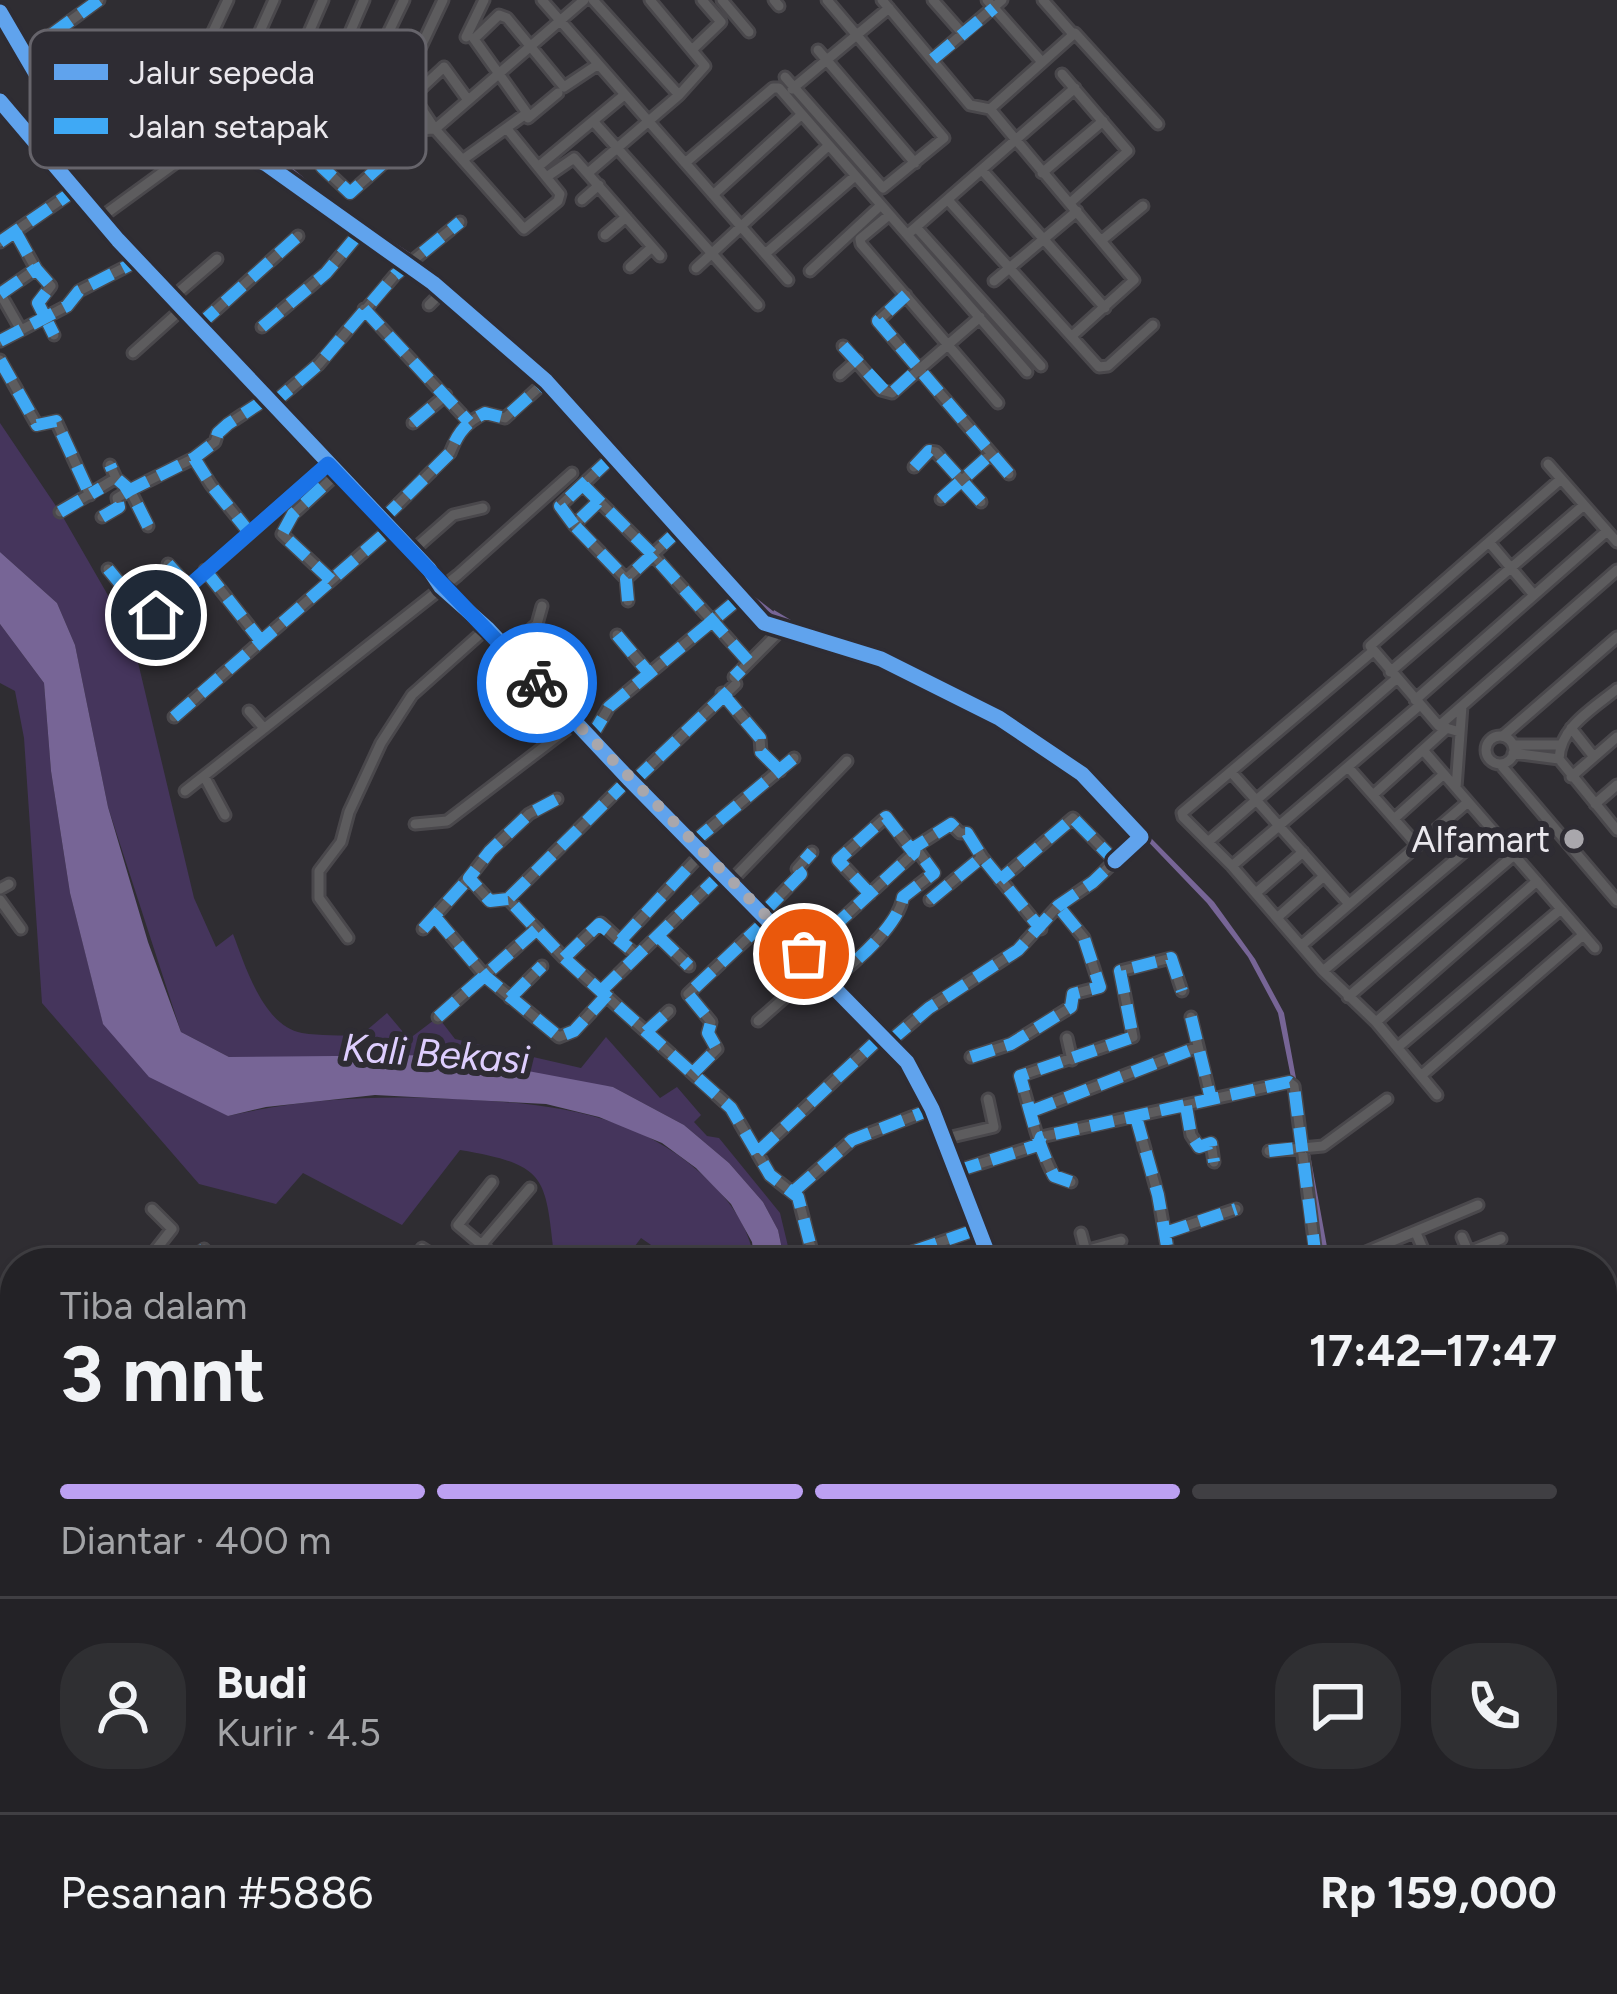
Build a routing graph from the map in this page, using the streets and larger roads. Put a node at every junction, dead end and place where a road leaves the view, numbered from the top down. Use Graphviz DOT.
graph roads {
  1 [pos="99,0"];
  2 [pos="227,0"];
  3 [pos="274,0"];
  4 [pos="323,0"];
  5 [pos="364,0"];
  6 [pos="404,0"];
  7 [pos="442,0"];
  8 [pos="542,0"];
  9 [pos="588,0"];
  10 [pos="650,0"];
  11 [pos="702,0"];
  12 [pos="722,0"];
  13 [pos="826,0"];
  14 [pos="933,0"];
  15 [pos="1043,0"];
  16 [pos="481,1"];
  17 [pos="995,2"];
  18 [pos="885,4"];
  19 [pos="0,11"];
  20 [pos="559,21"];
  21 [pos="58,30"];
  22 [pos="213,30"];
  23 [pos="261,30"];
  24 [pos="310,30"];
  25 [pos="351,30"];
  26 [pos="390,30"];
  27 [pos="748,32"];
  28 [pos="857,34"];
  29 [pos="963,34"];
  30 [pos="1072,34"];
  31 [pos="426,35"];
  32 [pos="466,37"];
  33 [pos="532,46"];
  34 [pos="693,49"];
  35 [pos="30,50"];
  36 [pos="818,50"];
  37 [pos="22,56"];
  38 [pos="933,59"];
  39 [pos="825,61"];
  40 [pos="1042,62"];
  41 [pos="597,65"];
  42 [pos="30,68"];
  43 [pos="498,74"];
  44 [pos="1063,74"];
  45 [pos="785,77"];
  46 [pos="426,83"];
  47 [pos="1075,88"];
  48 [pos="790,91"];
  49 [pos="558,93"];
  50 [pos="679,94"];
  51 [pos="623,96"];
  52 [pos="468,100"];
  53 [pos="0,102"];
  54 [pos="990,109"];
  55 [pos="802,115"];
  56 [pos="426,116"];
  57 [pos="593,121"];
  58 [pos="648,121"];
  59 [pos="1102,121"];
  60 [pos="1158,124"];
  61 [pos="435,129"];
  62 [pos="426,131"];
  63 [pos="509,131"];
  64 [pos="30,137"];
  65 [pos="1015,140"];
  66 [pos="828,146"];
  67 [pos="617,148"];
  68 [pos="465,158"];
  69 [pos="685,163"];
  70 [pos="915,163"];
  71 [pos="538,166"];
  72 [pos="56,168"];
  73 [pos="168,168"];
  74 [pos="272,168"];
  75 [pos="324,168"];
  76 [pos="378,168"];
  77 [pos="982,170"];
  78 [pos="588,173"];
  79 [pos="1042,173"];
  80 [pos="548,176"];
  81 [pos="855,176"];
  82 [pos="599,185"];
  83 [pos="874,188"];
  84 [pos="75,190"];
  85 [pos="713,195"];
  86 [pos="582,200"];
  87 [pos="948,200"];
  88 [pos="880,206"];
  89 [pos="1143,206"];
  90 [pos="1073,207"];
  91 [pos="889,215"];
  92 [pos="626,217"];
  93 [pos="100,218"];
  94 [pos="460,222"];
  95 [pos="0,223"];
  96 [pos="741,226"];
  97 [pos="361,230"];
  98 [pos="912,231"];
  99 [pos="605,235"];
  100 [pos="298,236"];
  101 [pos="8,237"];
  102 [pos="1044,238"];
  103 [pos="1102,241"];
  104 [pos="712,253"];
  105 [pos="765,254"];
  106 [pos="139,260"];
  107 [pos="217,260"];
  108 [pos="410,266"];
  109 [pos="630,267"];
  110 [pos="1010,267"];
  111 [pos="696,268"];
  112 [pos="36,269"];
  113 [pos="810,271"];
  114 [pos="788,280"];
  115 [pos="994,281"];
  116 [pos="442,292"];
  117 [pos="0,295"];
  118 [pos="906,295"];
  119 [pos="173,298"];
  120 [pos="758,304"];
  121 [pos="429,305"];
  122 [pos="183,308"];
  123 [pos="1105,308"];
  124 [pos="364,309"];
  125 [pos="980,317"];
  126 [pos="45,319"];
  127 [pos="1154,325"];
  128 [pos="198,326"];
  129 [pos="262,327"];
  130 [pos="21,330"];
  131 [pos="53,334"];
  132 [pos="1072,336"];
  133 [pos="0,340"];
  134 [pos="948,344"];
  135 [pos="843,346"];
  136 [pos="133,353"];
  137 [pos="0,360"];
  138 [pos="857,360"];
  139 [pos="1041,366"];
  140 [pos="917,370"];
  141 [pos="1027,372"];
  142 [pos="840,375"];
  143 [pos="546,381"];
  144 [pos="881,389"];
  145 [pos="446,395"];
  146 [pos="868,401"];
  147 [pos="269,402"];
  148 [pos="998,403"];
  149 [pos="469,422"];
  150 [pos="413,423"];
  151 [pos="991,454"];
  152 [pos="614,456"];
  153 [pos="194,458"];
  154 [pos="1548,464"];
  155 [pos="110,465"];
  156 [pos="914,467"];
  157 [pos="332,469"];
  158 [pos="572,473"];
  159 [pos="1009,474"];
  160 [pos="116,478"];
  161 [pos="1561,479"];
  162 [pos="962,480"];
  163 [pos="584,486"];
  164 [pos="130,490"];
  165 [pos="90,495"];
  166 [pos="940,499"];
  167 [pos="598,502"];
  168 [pos="981,502"];
  169 [pos="1584,505"];
  170 [pos="483,508"];
  171 [pos="60,512"];
  172 [pos="102,517"];
  173 [pos="385,525"];
  174 [pos="574,525"];
  175 [pos="148,526"];
  176 [pos="681,528"];
  177 [pos="1607,531"];
  178 [pos="249,532"];
  179 [pos="1489,542"];
  180 [pos="1617,542"];
  181 [pos="411,552"];
  182 [pos="653,555"];
  183 [pos="168,564"];
  184 [pos="1511,568"];
  185 [pos="108,569"];
  186 [pos="205,570"];
  187 [pos="1617,570"];
  188 [pos="626,579"];
  189 [pos="332,580"];
  190 [pos="188,586"];
  191 [pos="441,587"];
  192 [pos="1534,595"];
  193 [pos="741,597"];
  194 [pos="628,601"];
  195 [pos="542,606"];
  196 [pos="153,618"];
  197 [pos="712,623"];
  198 [pos="487,628"];
  199 [pos="782,629"];
  200 [pos="617,635"];
  201 [pos="132,637"];
  202 [pos="1617,637"];
  203 [pos="261,641"];
  204 [pos="183,647"];
  205 [pos="507,650"];
  206 [pos="1371,650"];
  207 [pos="749,662"];
  208 [pos="577,663"];
  209 [pos="648,672"];
  210 [pos="1393,676"];
  211 [pos="1617,689"];
  212 [pos="722,693"];
  213 [pos="547,694"];
  214 [pos="1418,702"];
  215 [pos="1462,706"];
  216 [pos="249,712"];
  217 [pos="173,716"];
  218 [pos="575,723"];
  219 [pos="263,727"];
  220 [pos="1443,727"];
  221 [pos="1570,728"];
  222 [pos="1617,737"];
  223 [pos="590,739"];
  224 [pos="1460,743"];
  225 [pos="1510,745"];
  226 [pos="1559,746"];
  227 [pos="1423,750"];
  228 [pos="1487,750"];
  229 [pos="1538,752"];
  230 [pos="1594,757"];
  231 [pos="794,758"];
  232 [pos="1559,759"];
  233 [pos="847,761"];
  234 [pos="1500,764"];
  235 [pos="1348,767"];
  236 [pos="780,770"];
  237 [pos="1231,772"];
  238 [pos="1444,774"];
  239 [pos="204,776"];
  240 [pos="1571,777"];
  241 [pos="631,781"];
  242 [pos="1617,785"];
  243 [pos="1456,788"];
  244 [pos="185,791"];
  245 [pos="1373,795"];
  246 [pos="557,799"];
  247 [pos="1256,800"];
  248 [pos="1468,802"];
  249 [pos="1595,805"];
  250 [pos="225,815"];
  251 [pos="1394,818"];
  252 [pos="416,824"];
  253 [pos="1279,826"];
  254 [pos="1491,829"];
  255 [pos="1617,830"];
  256 [pos="1208,842"];
  257 [pos="1418,845"];
  258 [pos="700,849"];
  259 [pos="914,850"];
  260 [pos="812,852"];
  261 [pos="1303,852"];
  262 [pos="1514,855"];
  263 [pos="982,857"];
  264 [pos="1115,861"];
  265 [pos="1232,866"];
  266 [pos="727,876"];
  267 [pos="1324,876"];
  268 [pos="469,878"];
  269 [pos="1000,880"];
  270 [pos="1537,881"];
  271 [pos="1256,893"];
  272 [pos="870,894"];
  273 [pos="508,899"];
  274 [pos="0,900"];
  275 [pos="929,900"];
  276 [pos="1617,901"];
  277 [pos="1349,904"];
  278 [pos="1058,906"];
  279 [pos="1561,909"];
  280 [pos="766,915"];
  281 [pos="435,917"];
  282 [pos="1278,917"];
  283 [pos="21,928"];
  284 [pos="1041,928"];
  285 [pos="423,929"];
  286 [pos="536,931"];
  287 [pos="1583,934"];
  288 [pos="658,936"];
  289 [pos="348,938"];
  290 [pos="621,940"];
  291 [pos="1302,945"];
  292 [pos="1595,948"];
  293 [pos="804,954"];
  294 [pos="637,956"];
  295 [pos="564,958"];
  296 [pos="542,966"];
  297 [pos="689,966"];
  298 [pos="818,968"];
  299 [pos="1323,971"];
  300 [pos="486,977"];
  301 [pos="830,981"];
  302 [pos="1119,982"];
  303 [pos="1100,987"];
  304 [pos="1182,991"];
  305 [pos="604,993"];
  306 [pos="1348,997"];
  307 [pos="510,998"];
  308 [pos="669,1011"];
  309 [pos="438,1017"];
  310 [pos="1191,1017"];
  311 [pos="758,1021"];
  312 [pos="1376,1022"];
  313 [pos="646,1032"];
  314 [pos="1067,1038"];
  315 [pos="886,1039"];
  316 [pos="1198,1047"];
  317 [pos="1398,1047"];
  318 [pos="971,1057"];
  319 [pos="1072,1060"];
  320 [pos="694,1072"];
  321 [pos="1422,1075"];
  322 [pos="1437,1095"];
  323 [pos="988,1099"];
  324 [pos="1211,1099"];
  325 [pos="1388,1099"];
  326 [pos="1186,1106"];
  327 [pos="932,1109"];
  328 [pos="1032,1111"];
  329 [pos="1136,1117"];
  330 [pos="943,1139"];
  331 [pos="1038,1145"];
  332 [pos="1305,1147"];
  333 [pos="1269,1151"];
  334 [pos="758,1152"];
  335 [pos="1214,1162"];
  336 [pos="957,1171"];
  337 [pos="492,1182"];
  338 [pos="1071,1182"];
  339 [pos="530,1188"];
  340 [pos="794,1191"];
  341 [pos="1478,1205"];
  342 [pos="152,1209"];
  343 [pos="1236,1209"];
  344 [pos="978,1229"];
  345 [pos="1081,1233"];
  346 [pos="1165,1233"];
  347 [pos="1416,1233"];
  348 [pos="1462,1237"];
  349 [pos="1501,1239"];
  350 [pos="1120,1240"];
  351 [pos="483,1243"];
  352 [pos="157,1248"];
  353 [pos="487,1248"];
  354 [pos="811,1248"];
  355 [pos="923,1248"];
  356 [pos="989,1248"];
  357 [pos="1084,1248"];
  358 [pos="1095,1248"];
  359 [pos="1168,1248"];
  360 [pos="1317,1248"];
  361 [pos="1378,1248"];
  362 [pos="1422,1248"];
  363 [pos="1467,1248"];
  364 [pos="1487,1248"];
  1 -- 21 [label="street"];
  2 -- 22 [label="street"];
  3 -- 23 [label="street"];
  4 -- 24 [label="street"];
  5 -- 25 [label="street"];
  6 -- 26 [label="street"];
  7 -- 31 [label="street"];
  8 -- 20 [label="street"];
  9 -- 20 [label="street"];
  9 -- 50 [label="street"];
  10 -- 34 [label="street"];
  11 -- 34 [label="street"];
  12 -- 27 [label="street"];
  13 -- 28 [label="street"];
  14 -- 29 [label="street"];
  15 -- 30 [label="street"];
  16 -- 32 [label="street"];
  17 -- 29 [label="street"];
  17 -- 40 [label="street"];
  18 -- 28 [label="street"];
  18 -- 38 [label="street"];
  19 -- 37 [label="street"];
  20 -- 33 [label="street"];
  20 -- 41 [label="street"];
  28 -- 39 [label="street"];
  28 -- 70 [label="street"];
  29 -- 38 [label="street"];
  30 -- 40 [label="street"];
  30 -- 60 [label="street"];
  33 -- 41 [label="street"];
  33 -- 43 [label="street"];
  33 -- 43 [label="street"];
  34 -- 50 [label="street"];
  35 -- 37 [label="street"];
  36 -- 39 [label="street"];
  37 -- 42 [label="street"];
  38 -- 54 [label="street"];
  39 -- 48 [label="street"];
  39 -- 70 [label="street"];
  40 -- 54 [label="street"];
  41 -- 51 [label="street"];
  43 -- 52 [label="street"];
  43 -- 63 [label="street"];
  44 -- 47 [label="street"];
  45 -- 48 [label="street"];
  46 -- 52 [label="street"];
  47 -- 59 [label="street"];
  47 -- 65 [label="street"];
  48 -- 55 [label="street"];
  48 -- 69 [label="street"];
  48 -- 83 [label="street"];
  49 -- 63 [label="street"];
  50 -- 58 [label="street"];
  51 -- 57 [label="street"];
  51 -- 58 [label="street"];
  52 -- 61 [label="street"];
  53 -- 64 [label="street"];
  54 -- 65 [label="street"];
  55 -- 66 [label="street"];
  55 -- 85 [label="street"];
  56 -- 61 [label="street"];
  57 -- 67 [label="street"];
  57 -- 71 [label="street"];
  58 -- 67 [label="street"];
  58 -- 69 [label="street"];
  59 -- 79 [label="street"];
  59 -- 90 [label="street"];
  61 -- 62 [label="street"];
  61 -- 68 [label="street"];
  63 -- 68 [label="street"];
  63 -- 71 [label="street"];
  65 -- 77 [label="street"];
  65 -- 79 [label="street"];
  66 -- 81 [label="street"];
  66 -- 96 [label="street"];
  67 -- 78 [label="street"];
  67 -- 104 [label="street"];
  68 -- 80 [label="street"];
  69 -- 85 [label="street"];
  70 -- 83 [label="street"];
  71 -- 80 [label="street"];
  72 -- 84 [label="street"];
  73 -- 93 [label="street"];
  74 -- 97 [label="street"];
  75 -- 76 [label="street"];
  77 -- 87 [label="street"];
  77 -- 102 [label="street"];
  78 -- 80 [label="street"];
  78 -- 82 [label="street"];
  79 -- 90 [label="street"];
  81 -- 83 [label="street"];
  81 -- 105 [label="street"];
  82 -- 86 [label="street"];
  82 -- 92 [label="street"];
  83 -- 88 [label="street"];
  84 -- 93 [label="street"];
  84 -- 101 [label="street"];
  85 -- 96 [label="street"];
  87 -- 98 [label="street"];
  87 -- 110 [label="street"];
  88 -- 91 [label="street"];
  88 -- 113 [label="street"];
  89 -- 103 [label="street"];
  90 -- 102 [label="street"];
  90 -- 103 [label="street"];
  91 -- 98 [label="street"];
  91 -- 118 [label="street"];
  92 -- 99 [label="street"];
  92 -- 109 [label="street"];
  93 -- 106 [label="street"];
  94 -- 108 [label="street"];
  95 -- 101 [label="street"];
  96 -- 104 [label="street"];
  96 -- 105 [label="street"];
  97 -- 108 [label="street"];
  97 -- 129 [label="street"];
  98 -- 125 [label="street"];
  98 -- 139 [label="street"];
  100 -- 128 [label="street"];
  101 -- 112 [label="street"];
  102 -- 110 [label="street"];
  102 -- 123 [label="street"];
  103 -- 123 [label="street"];
  104 -- 111 [label="street"];
  104 -- 120 [label="street"];
  105 -- 114 [label="street"];
  106 -- 119 [label="street"];
  106 -- 126 [label="street"];
  107 -- 119 [label="street"];
  108 -- 116 [label="street"];
  108 -- 124 [label="street"];
  110 -- 115 [label="street"];
  110 -- 132 [label="street"];
  112 -- 117 [label="street"];
  112 -- 126 [label="street"];
  116 -- 121 [label="street"];
  116 -- 143 [label="street"];
  117 -- 130 [label="street"];
  118 -- 134 [label="street"];
  118 -- 140 [label="street"];
  119 -- 122 [label="street"];
  122 -- 128 [label="street"];
  122 -- 136 [label="street"];
  123 -- 132 [label="street"];
  124 -- 145 [label="street"];
  124 -- 147 [label="street"];
  125 -- 134 [label="street"];
  125 -- 141 [label="street"];
  126 -- 130 [label="street"];
  126 -- 131 [label="street"];
  127 -- 132 [label="street"];
  128 -- 147 [label="street"];
  130 -- 133 [label="street"];
  134 -- 140 [label="street"];
  134 -- 148 [label="street"];
  135 -- 138 [label="street"];
  137 -- 165 [label="street"];
  138 -- 142 [label="street"];
  138 -- 144 [label="street"];
  140 -- 144 [label="street"];
  140 -- 151 [label="street"];
  143 -- 149 [label="street"];
  143 -- 152 [label="street"];
  144 -- 146 [label="street"];
  145 -- 149 [label="street"];
  145 -- 150 [label="street"];
  147 -- 153 [label="street"];
  147 -- 157 [label="street"];
  149 -- 173 [label="street"];
  151 -- 159 [label="street"];
  151 -- 162 [label="street"];
  152 -- 163 [label="street"];
  152 -- 176 [label="street"];
  153 -- 164 [label="street"];
  153 -- 178 [label="street"];
  154 -- 161 [label="street"];
  155 -- 160 [label="street"];
  156 -- 162 [label="street"];
  157 -- 173 [label="street"];
  157 -- 178 [label="street"];
  157 -- 189 [label="street"];
  158 -- 191 [label="street"];
  160 -- 164 [label="street"];
  160 -- 165 [label="street"];
  161 -- 169 [label="street"];
  161 -- 179 [label="street"];
  162 -- 166 [label="street"];
  162 -- 168 [label="street"];
  163 -- 167 [label="street"];
  163 -- 174 [label="street"];
  164 -- 172 [label="street"];
  164 -- 175 [label="street"];
  165 -- 171 [label="street"];
  167 -- 174 [label="street"];
  167 -- 182 [label="street"];
  169 -- 177 [label="street"];
  169 -- 184 [label="street"];
  170 -- 181 [label="street"];
  173 -- 181 [label="street"];
  173 -- 189 [label="street"];
  174 -- 188 [label="street"];
  176 -- 182 [label="street"];
  176 -- 193 [label="street"];
  177 -- 180 [label="street"];
  177 -- 192 [label="street"];
  178 -- 186 [label="street"];
  179 -- 184 [label="street"];
  179 -- 206 [label="street"];
  181 -- 191 [label="street"];
  182 -- 188 [label="street"];
  182 -- 197 [label="street"];
  183 -- 190 [label="street"];
  184 -- 192 [label="street"];
  184 -- 210 [label="street"];
  185 -- 196 [label="street"];
  186 -- 190 [label="street"];
  186 -- 203 [label="street"];
  187 -- 215 [label="street"];
  188 -- 194 [label="street"];
  189 -- 203 [label="street"];
  190 -- 196 [label="street"];
  191 -- 198 [label="street"];
  191 -- 219 [label="street"];
  192 -- 214 [label="street"];
  193 -- 197 [label="street"];
  193 -- 199 [label="street"];
  195 -- 205 [label="street"];
  196 -- 201 [label="street"];
  196 -- 204 [label="street"];
  197 -- 207 [label="street"];
  197 -- 209 [label="street"];
  198 -- 205 [label="street"];
  198 -- 289 [label="street"];
  199 -- 207 [label="street"];
  199 -- 264 [label="street"];
  200 -- 209 [label="street"];
  202 -- 225 [label="street"];
  203 -- 217 [label="street"];
  205 -- 213 [label="street"];
  206 -- 210 [label="street"];
  206 -- 237 [label="street"];
  207 -- 212 [label="street"];
  208 -- 213 [label="street"];
  209 -- 223 [label="street"];
  210 -- 214 [label="street"];
  210 -- 247 [label="street"];
  211 -- 221 [label="street"];
  212 -- 236 [label="street"];
  212 -- 241 [label="street"];
  213 -- 218 [label="street"];
  214 -- 220 [label="street"];
  214 -- 235 [label="street"];
  215 -- 220 [label="street"];
  215 -- 224 [label="street"];
  216 -- 219 [label="street"];
  218 -- 223 [label="street"];
  218 -- 252 [label="street"];
  219 -- 239 [label="street"];
  220 -- 224 [label="street"];
  220 -- 227 [label="street"];
  221 -- 226 [label="street"];
  221 -- 230 [label="street"];
  222 -- 230 [label="street"];
  223 -- 241 [label="street"];
  224 -- 228 [label="street"];
  224 -- 243 [label="street"];
  225 -- 228 [label="street"];
  225 -- 229 [label="street"];
  225 -- 234 [label="street"];
  226 -- 229 [label="street"];
  226 -- 232 [label="street"];
  227 -- 238 [label="street"];
  227 -- 245 [label="street"];
  228 -- 234 [label="street"];
  229 -- 232 [label="street"];
  230 -- 240 [label="street"];
  231 -- 236 [label="street"];
  232 -- 240 [label="street"];
  233 -- 266 [label="street"];
  234 -- 276 [label="street"];
  235 -- 245 [label="street"];
  235 -- 253 [label="street"];
  236 -- 258 [label="street"];
  237 -- 247 [label="street"];
  237 -- 256 [label="street"];
  238 -- 243 [label="street"];
  238 -- 251 [label="street"];
  239 -- 244 [label="street"];
  239 -- 250 [label="street"];
  240 -- 249 [label="street"];
  241 -- 258 [label="street"];
  241 -- 273 [label="street"];
  242 -- 249 [label="street"];
  243 -- 248 [label="street"];
  245 -- 251 [label="street"];
  246 -- 268 [label="street"];
  247 -- 253 [label="street"];
  247 -- 256 [label="street"];
  248 -- 254 [label="street"];
  248 -- 257 [label="street"];
  249 -- 255 [label="street"];
  251 -- 257 [label="street"];
  253 -- 261 [label="street"];
  253 -- 265 [label="street"];
  254 -- 262 [label="street"];
  254 -- 299 [label="street"];
  256 -- 265 [label="street"];
  257 -- 277 [label="street"];
  258 -- 266 [label="street"];
  258 -- 290 [label="street"];
  259 -- 263 [label="street"];
  259 -- 272 [label="street"];
  259 -- 272 [label="street"];
  259 -- 301 [label="street"];
  260 -- 280 [label="street"];
  261 -- 267 [label="street"];
  261 -- 271 [label="street"];
  262 -- 270 [label="street"];
  262 -- 306 [label="street"];
  263 -- 269 [label="street"];
  263 -- 275 [label="street"];
  264 -- 269 [label="street"];
  264 -- 278 [label="street"];
  265 -- 271 [label="street"];
  266 -- 280 [label="street"];
  266 -- 288 [label="street"];
  267 -- 277 [label="street"];
  267 -- 282 [label="street"];
  268 -- 273 [label="street"];
  268 -- 281 [label="street"];
  269 -- 284 [label="street"];
  270 -- 279 [label="street"];
  270 -- 312 [label="street"];
  271 -- 282 [label="street"];
  272 -- 293 [label="street"];
  273 -- 286 [label="street"];
  274 -- 283 [label="street"];
  277 -- 291 [label="street"];
  278 -- 284 [label="street"];
  278 -- 303 [label="street"];
  279 -- 287 [label="street"];
  279 -- 317 [label="street"];
  280 -- 293 [label="street"];
  280 -- 320 [label="street"];
  281 -- 285 [label="street"];
  281 -- 300 [label="street"];
  282 -- 291 [label="street"];
  284 -- 315 [label="street"];
  286 -- 295 [label="street"];
  286 -- 300 [label="street"];
  287 -- 292 [label="street"];
  287 -- 321 [label="street"];
  288 -- 294 [label="street"];
  288 -- 297 [label="street"];
  290 -- 294 [label="street"];
  290 -- 295 [label="street"];
  291 -- 299 [label="street"];
  293 -- 298 [label="street"];
  294 -- 305 [label="street"];
  295 -- 305 [label="street"];
  296 -- 307 [label="street"];
  298 -- 301 [label="street"];
  298 -- 311 [label="street"];
  299 -- 306 [label="street"];
  300 -- 307 [label="street"];
  300 -- 309 [label="street"];
  301 -- 315 [label="street"];
  302 -- 303 [label="street"];
  302 -- 304 [label="street"];
  302 -- 319 [label="street"];
  303 -- 318 [label="street"];
  305 -- 307 [label="street"];
  305 -- 313 [label="street"];
  306 -- 312 [label="street"];
  308 -- 313 [label="street"];
  310 -- 316 [label="street"];
  312 -- 317 [label="street"];
  313 -- 320 [label="street"];
  314 -- 319 [label="street"];
  315 -- 327 [label="street"];
  315 -- 334 [label="street"];
  316 -- 324 [label="street"];
  316 -- 328 [label="street"];
  317 -- 321 [label="street"];
  319 -- 328 [label="street"];
  320 -- 334 [label="street"];
  321 -- 322 [label="street"];
  323 -- 330 [label="street"];
  324 -- 326 [label="street"];
  324 -- 332 [label="street"];
  325 -- 332 [label="street"];
  326 -- 329 [label="street"];
  326 -- 335 [label="street"];
  327 -- 330 [label="street"];
  327 -- 340 [label="street"];
  328 -- 331 [label="street"];
  329 -- 331 [label="street"];
  329 -- 346 [label="street"];
  330 -- 336 [label="street"];
  331 -- 336 [label="street"];
  331 -- 338 [label="street"];
  332 -- 333 [label="street"];
  332 -- 360 [label="street"];
  334 -- 340 [label="street"];
  336 -- 344 [label="street"];
  337 -- 351 [label="street"];
  339 -- 351 [label="street"];
  340 -- 354 [label="street"];
  341 -- 347 [label="street"];
  342 -- 352 [label="street"];
  343 -- 346 [label="street"];
  344 -- 355 [label="street"];
  344 -- 356 [label="street"];
  345 -- 357 [label="street"];
  346 -- 359 [label="street"];
  347 -- 361 [label="street"];
  347 -- 362 [label="street"];
  348 -- 363 [label="street"];
  349 -- 364 [label="street"];
  350 -- 358 [label="street"];
  351 -- 353 [label="street"];
}
